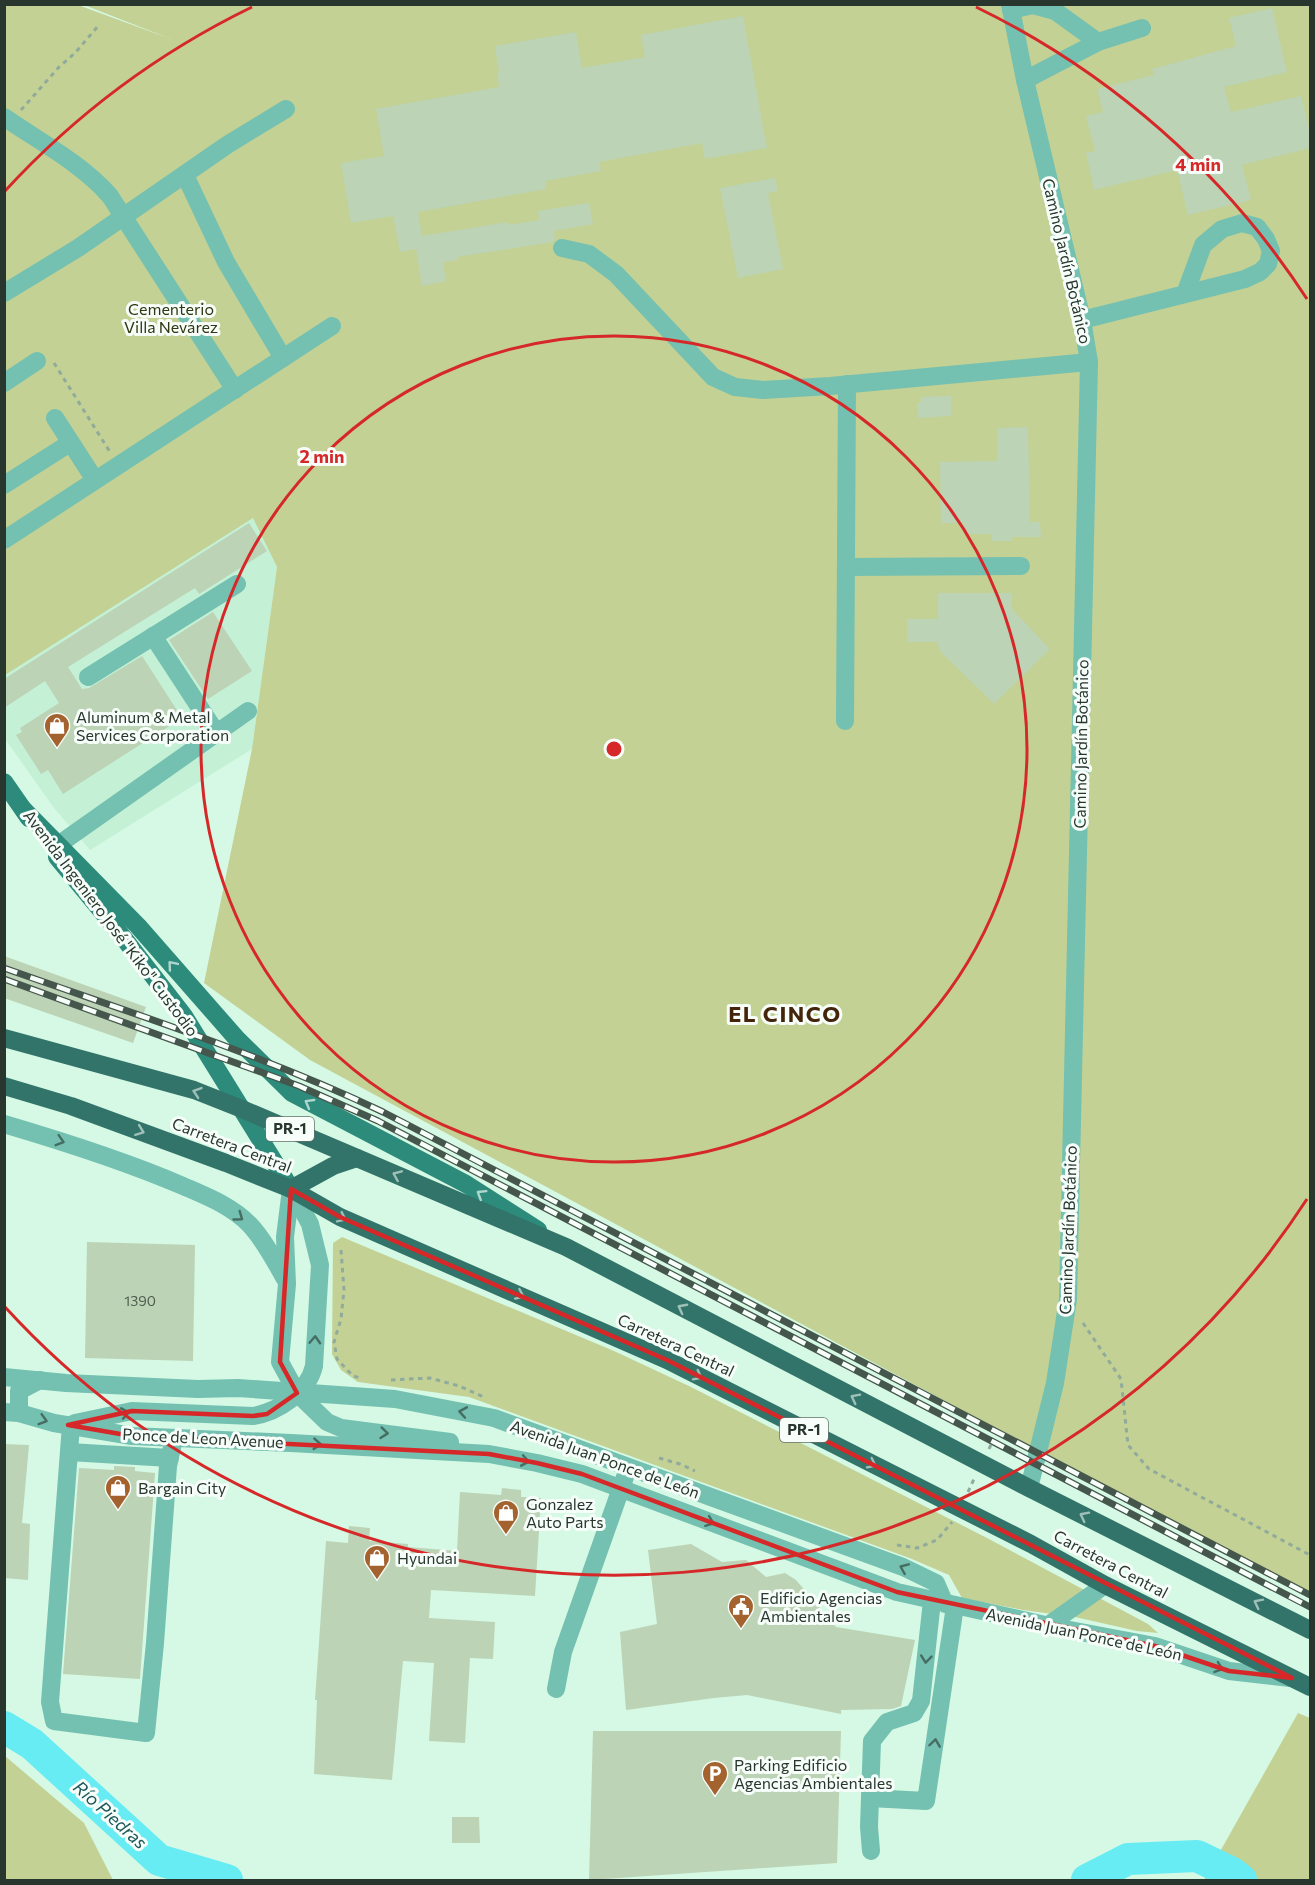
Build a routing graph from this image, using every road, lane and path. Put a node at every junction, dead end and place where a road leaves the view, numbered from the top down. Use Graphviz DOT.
graph roads {
  1 [pos="1010,8"];
  2 [pos="99,25"];
  3 [pos="1142,28"];
  4 [pos="1098,42"];
  5 [pos="1025,80"];
  6 [pos="285,109"];
  7 [pos="8,120"];
  8 [pos="185,175"];
  9 [pos="123,218"];
  10 [pos="562,248"];
  11 [pos="4,293"];
  12 [pos="1185,294"];
  13 [pos="1082,320"];
  14 [pos="332,326"];
  15 [pos="43,358"];
  16 [pos="283,358"];
  17 [pos="1089,362"];
  18 [pos="4,383"];
  19 [pos="847,384"];
  20 [pos="235,390"];
  21 [pos="55,418"];
  22 [pos="70,443"];
  23 [pos="118,465"];
  24 [pos="95,480"];
  25 [pos="4,485"];
  26 [pos="4,540"];
  27 [pos="1021,566"];
  28 [pos="846,567"];
  29 [pos="237,584"];
  30 [pos="153,636"];
  31 [pos="87,676"];
  32 [pos="248,711"];
  33 [pos="845,722"];
  34 [pos="216,734"];
  35 [pos="4,782"];
  36 [pos="23,809"];
  37 [pos="58,845"];
  38 [pos="4,1038"];
  39 [pos="4,1086"];
  40 [pos="242,1109"];
  41 [pos="4,1124"];
  42 [pos="357,1158"];
  43 [pos="291,1189"];
  44 [pos="566,1248"];
  45 [pos="340,1250"];
  46 [pos="287,1284"];
  47 [pos="1068,1299"];
  48 [pos="4,1377"];
  49 [pos="362,1378"];
  50 [pos="40,1380"];
  51 [pos="383,1380"];
  52 [pos="297,1393"];
  53 [pos="490,1400"];
  54 [pos="12,1413"];
  55 [pos="69,1425"];
  56 [pos="174,1438"];
  57 [pos="993,1442"];
  58 [pos="69,1452"];
  59 [pos="489,1454"];
  60 [pos="652,1456"];
  61 [pos="170,1458"];
  62 [pos="982,1463"];
  63 [pos="628,1468"];
  64 [pos="698,1473"];
  65 [pos="1029,1488"];
  66 [pos="622,1489"];
  67 [pos="960,1508"];
  68 [pos="892,1544"];
  69 [pos="1311,1555"];
  70 [pos="1105,1585"];
  71 [pos="944,1603"];
  72 [pos="1047,1626"];
  73 [pos="1311,1630"];
  74 [pos="1292,1678"];
  75 [pos="1311,1687"];
  76 [pos="556,1689"];
  77 [pos="870,1798"];
  78 [pos="871,1851"];
  1 -- 4 [label="street"];
  1 -- 5 [label="street, Camino Jardín Botánico"];
  2 -- 7 [label="path"];
  3 -- 4 [label="street"];
  4 -- 5 [label="street"];
  5 -- 13 [label="street, Camino Jardín Botánico"];
  6 -- 8 [label="street"];
  7 -- 9 [label="street"];
  8 -- 9 [label="street"];
  8 -- 16 [label="street"];
  9 -- 11 [label="street"];
  9 -- 20 [label="street"];
  10 -- 19 [label="street"];
  12 -- 12 [label="street"];
  12 -- 13 [label="street"];
  13 -- 17 [label="street, Camino Jardín Botánico"];
  14 -- 16 [label="street"];
  15 -- 18 [label="street"];
  15 -- 23 [label="path"];
  16 -- 20 [label="street"];
  17 -- 19 [label="street"];
  17 -- 47 [label="street, Camino Jardín Botánico"];
  19 -- 28 [label="street"];
  20 -- 23 [label="street"];
  21 -- 22 [label="street"];
  22 -- 24 [label="street"];
  22 -- 25 [label="street"];
  23 -- 24 [label="street"];
  24 -- 26 [label="street"];
  27 -- 28 [label="street"];
  28 -- 33 [label="street"];
  29 -- 30 [label="street"];
  30 -- 31 [label="street"];
  30 -- 34 [label="street"];
  32 -- 34 [label="street"];
  34 -- 37 [label="street"];
  35 -- 36 [label="main road, Avenida Ingeniero José \"Kiko\" Custodio"];
  36 -- 37 [label="main road"];
  36 -- 40 [label="main road, Avenida Ingeniero José \"Kiko\" Custodio"];
  44 -- 37 [label="main road, one-way"];
  40 -- 38 [label="highway, Carretera Central / PR-1, one-way"];
  39 -- 43 [label="highway, Carretera Central / PR-1, one-way"];
  40 -- 42 [label="highway, Carretera Central / PR-1"];
  40 -- 43 [label="main road, Avenida Ingeniero José \"Kiko\" Custodio"];
  41 -- 46 [label="street, one-way"];
  42 -- 43 [label="highway"];
  44 -- 42 [label="highway, Carretera Central / PR-1, one-way"];
  43 -- 46 [label="street"];
  52 -- 43 [label="street, one-way"];
  43 -- 67 [label="highway, Carretera Central / PR-1, one-way"];
  62 -- 44 [label="highway, Carretera Central / PR-1, one-way"];
  45 -- 49 [label="path"];
  46 -- 52 [label="street"];
  47 -- 65 [label="street, Camino Jardín Botánico"];
  47 -- 69 [label="path"];
  48 -- 50 [label="street"];
  50 -- 52 [label="street, Avenida Juan Ponce de León"];
  50 -- 54 [label="street"];
  51 -- 53 [label="path"];
  55 -- 52 [label="street, one-way"];
  52 -- 59 [label="street, one-way"];
  63 -- 52 [label="street, Avenida Juan Ponce de León, one-way"];
  54 -- 55 [label="street, Ponce de Leon Avenue, one-way"];
  55 -- 56 [label="street, Ponce de Leon Avenue"];
  55 -- 58 [label="street"];
  56 -- 59 [label="street, Avenida Juan Ponce de León, one-way"];
  56 -- 61 [label="street"];
  57 -- 62 [label="path"];
  58 -- 61 [label="street"];
  58 -- 61 [label="street"];
  59 -- 66 [label="street, Avenida Juan Ponce de León, one-way"];
  60 -- 64 [label="path"];
  62 -- 65 [label="highway, Carretera Central / PR-1"];
  62 -- 67 [label="path"];
  63 -- 66 [label="street"];
  71 -- 63 [label="street, Avenida Juan Ponce de León, one-way"];
  73 -- 65 [label="highway, Carretera Central / PR-1, one-way"];
  66 -- 71 [label="street, Avenida Juan Ponce de León, one-way"];
  66 -- 76 [label="street"];
  67 -- 68 [label="path"];
  67 -- 70 [label="highway, Carretera Central / PR-1"];
  70 -- 72 [label="street"];
  70 -- 74 [label="highway, Carretera Central / PR-1"];
  71 -- 72 [label="street, Avenida Juan Ponce de León"];
  71 -- 77 [label="street, one-way"];
  77 -- 71 [label="street, one-way"];
  72 -- 74 [label="street, Avenida Juan Ponce de León, one-way"];
  74 -- 75 [label="highway, Carretera Central / PR-1"];
  77 -- 78 [label="street"];
}
